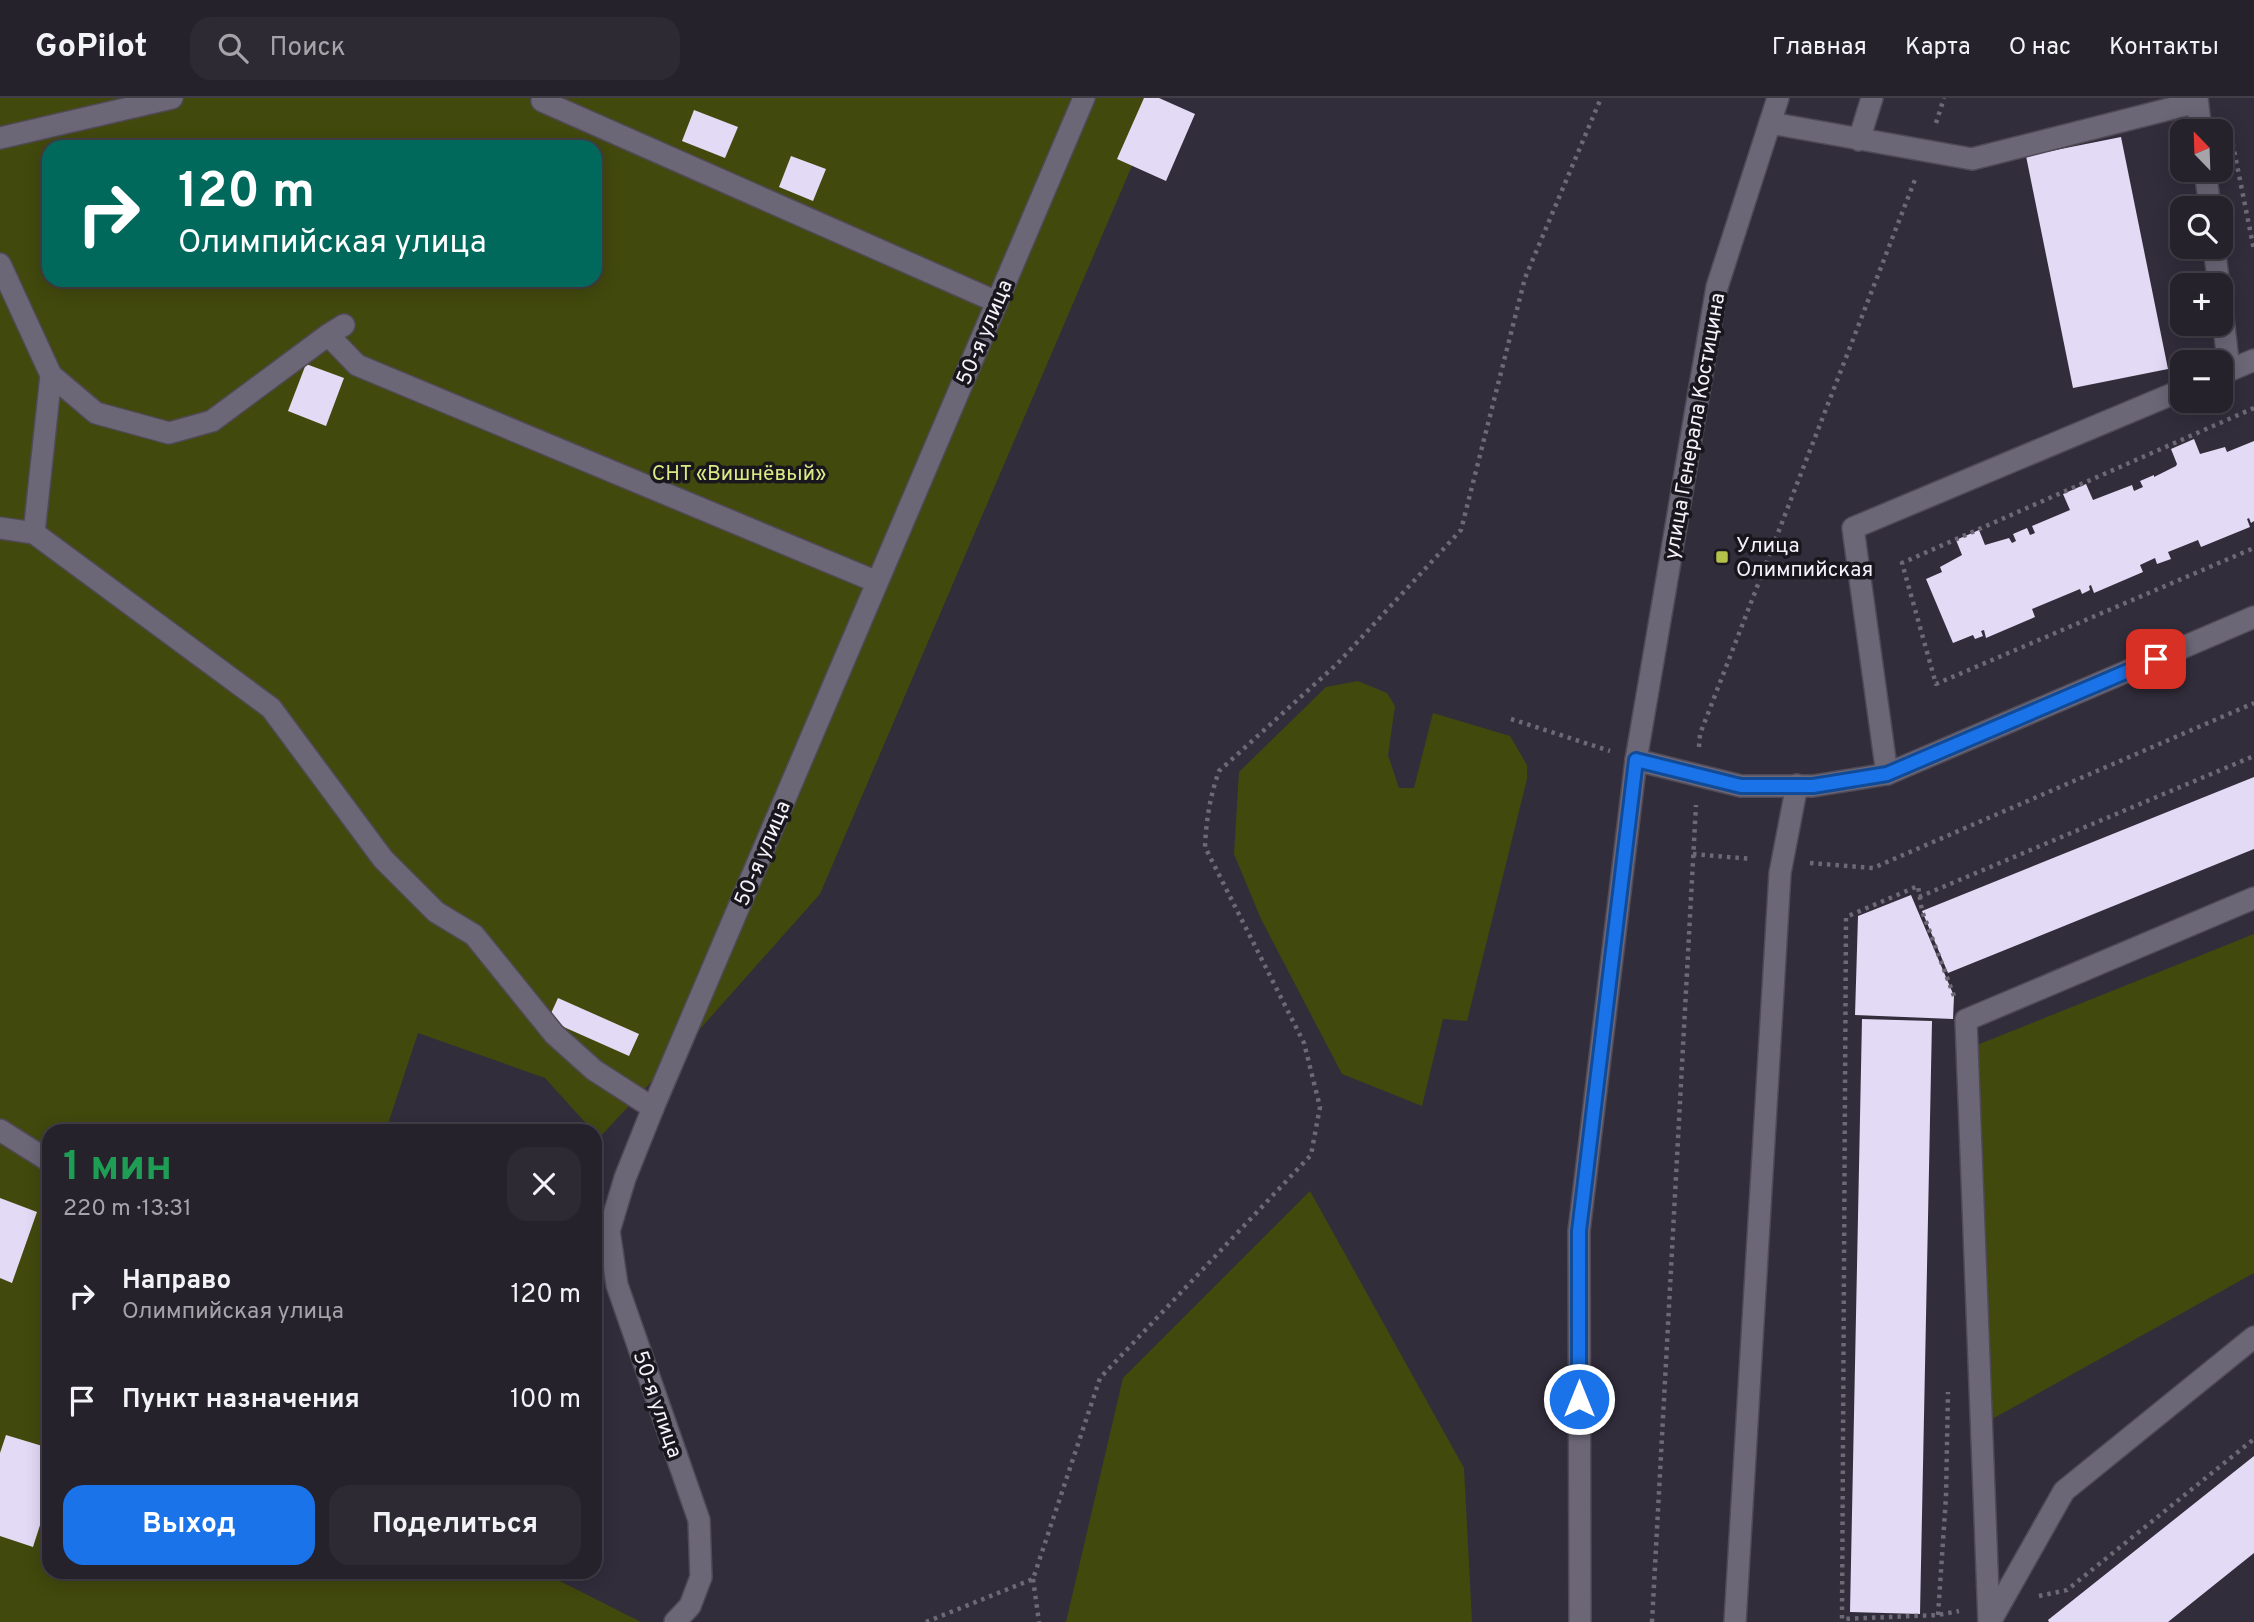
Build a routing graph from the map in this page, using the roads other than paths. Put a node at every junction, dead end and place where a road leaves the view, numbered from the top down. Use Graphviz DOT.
graph roads {
  1 [pos="172,98"];
  2 [pos="543,98"];
  3 [pos="1084,98"];
  4 [pos="1778,98"];
  5 [pos="1872,98"];
  6 [pos="2197,100"];
  7 [pos="2199,119"];
  8 [pos="1770,123"];
  9 [pos="0,138"];
  10 [pos="1858,140"];
  11 [pos="0,264"];
  12 [pos="997,302"];
  13 [pos="2254,360"];
  14 [pos="2233,369"];
  15 [pos="51,375"];
  16 [pos="2170,395"];
  17 [pos="0,528"];
  18 [pos="34,533"];
  19 [pos="877,582"];
  20 [pos="2254,617"];
  21 [pos="1636,760"];
  22 [pos="1887,774"];
  23 [pos="1797,785"];
  24 [pos="2254,898"];
  25 [pos="653,1108"];
  26 [pos="0,1130"];
  27 [pos="42,1157"];
  28 [pos="2254,1337"];
  29 [pos="675,1622"];
  30 [pos="1580,1622"];
  31 [pos="1735,1622"];
  32 [pos="1989,1622"];
  1 -- 9 [label="street"];
  2 -- 12 [label="street"];
  3 -- 12 [label="street, 50-я улица"];
  4 -- 8 [label="street, улица Генерала Костицина"];
  5 -- 10 [label="street"];
  6 -- 7 [label="street"];
  6 -- 10 [label="street"];
  8 -- 10 [label="street"];
  8 -- 21 [label="street, улица Генерала Костицина"];
  11 -- 15 [label="street"];
  12 -- 19 [label="street, 50-я улица"];
  13 -- 14 [label="street"];
  15 -- 18 [label="street"];
  15 -- 19 [label="street"];
  16 -- 22 [label="street"];
  17 -- 18 [label="street"];
  18 -- 25 [label="street"];
  19 -- 25 [label="street, 50-я улица"];
  20 -- 22 [label="street"];
  21 -- 23 [label="street"];
  21 -- 30 [label="street, улица Генерала Костицина"];
  22 -- 23 [label="street"];
  23 -- 31 [label="street"];
  24 -- 32 [label="street"];
  25 -- 29 [label="street, 50-я улица"];
  26 -- 27 [label="street"];
  28 -- 32 [label="street"];
}
